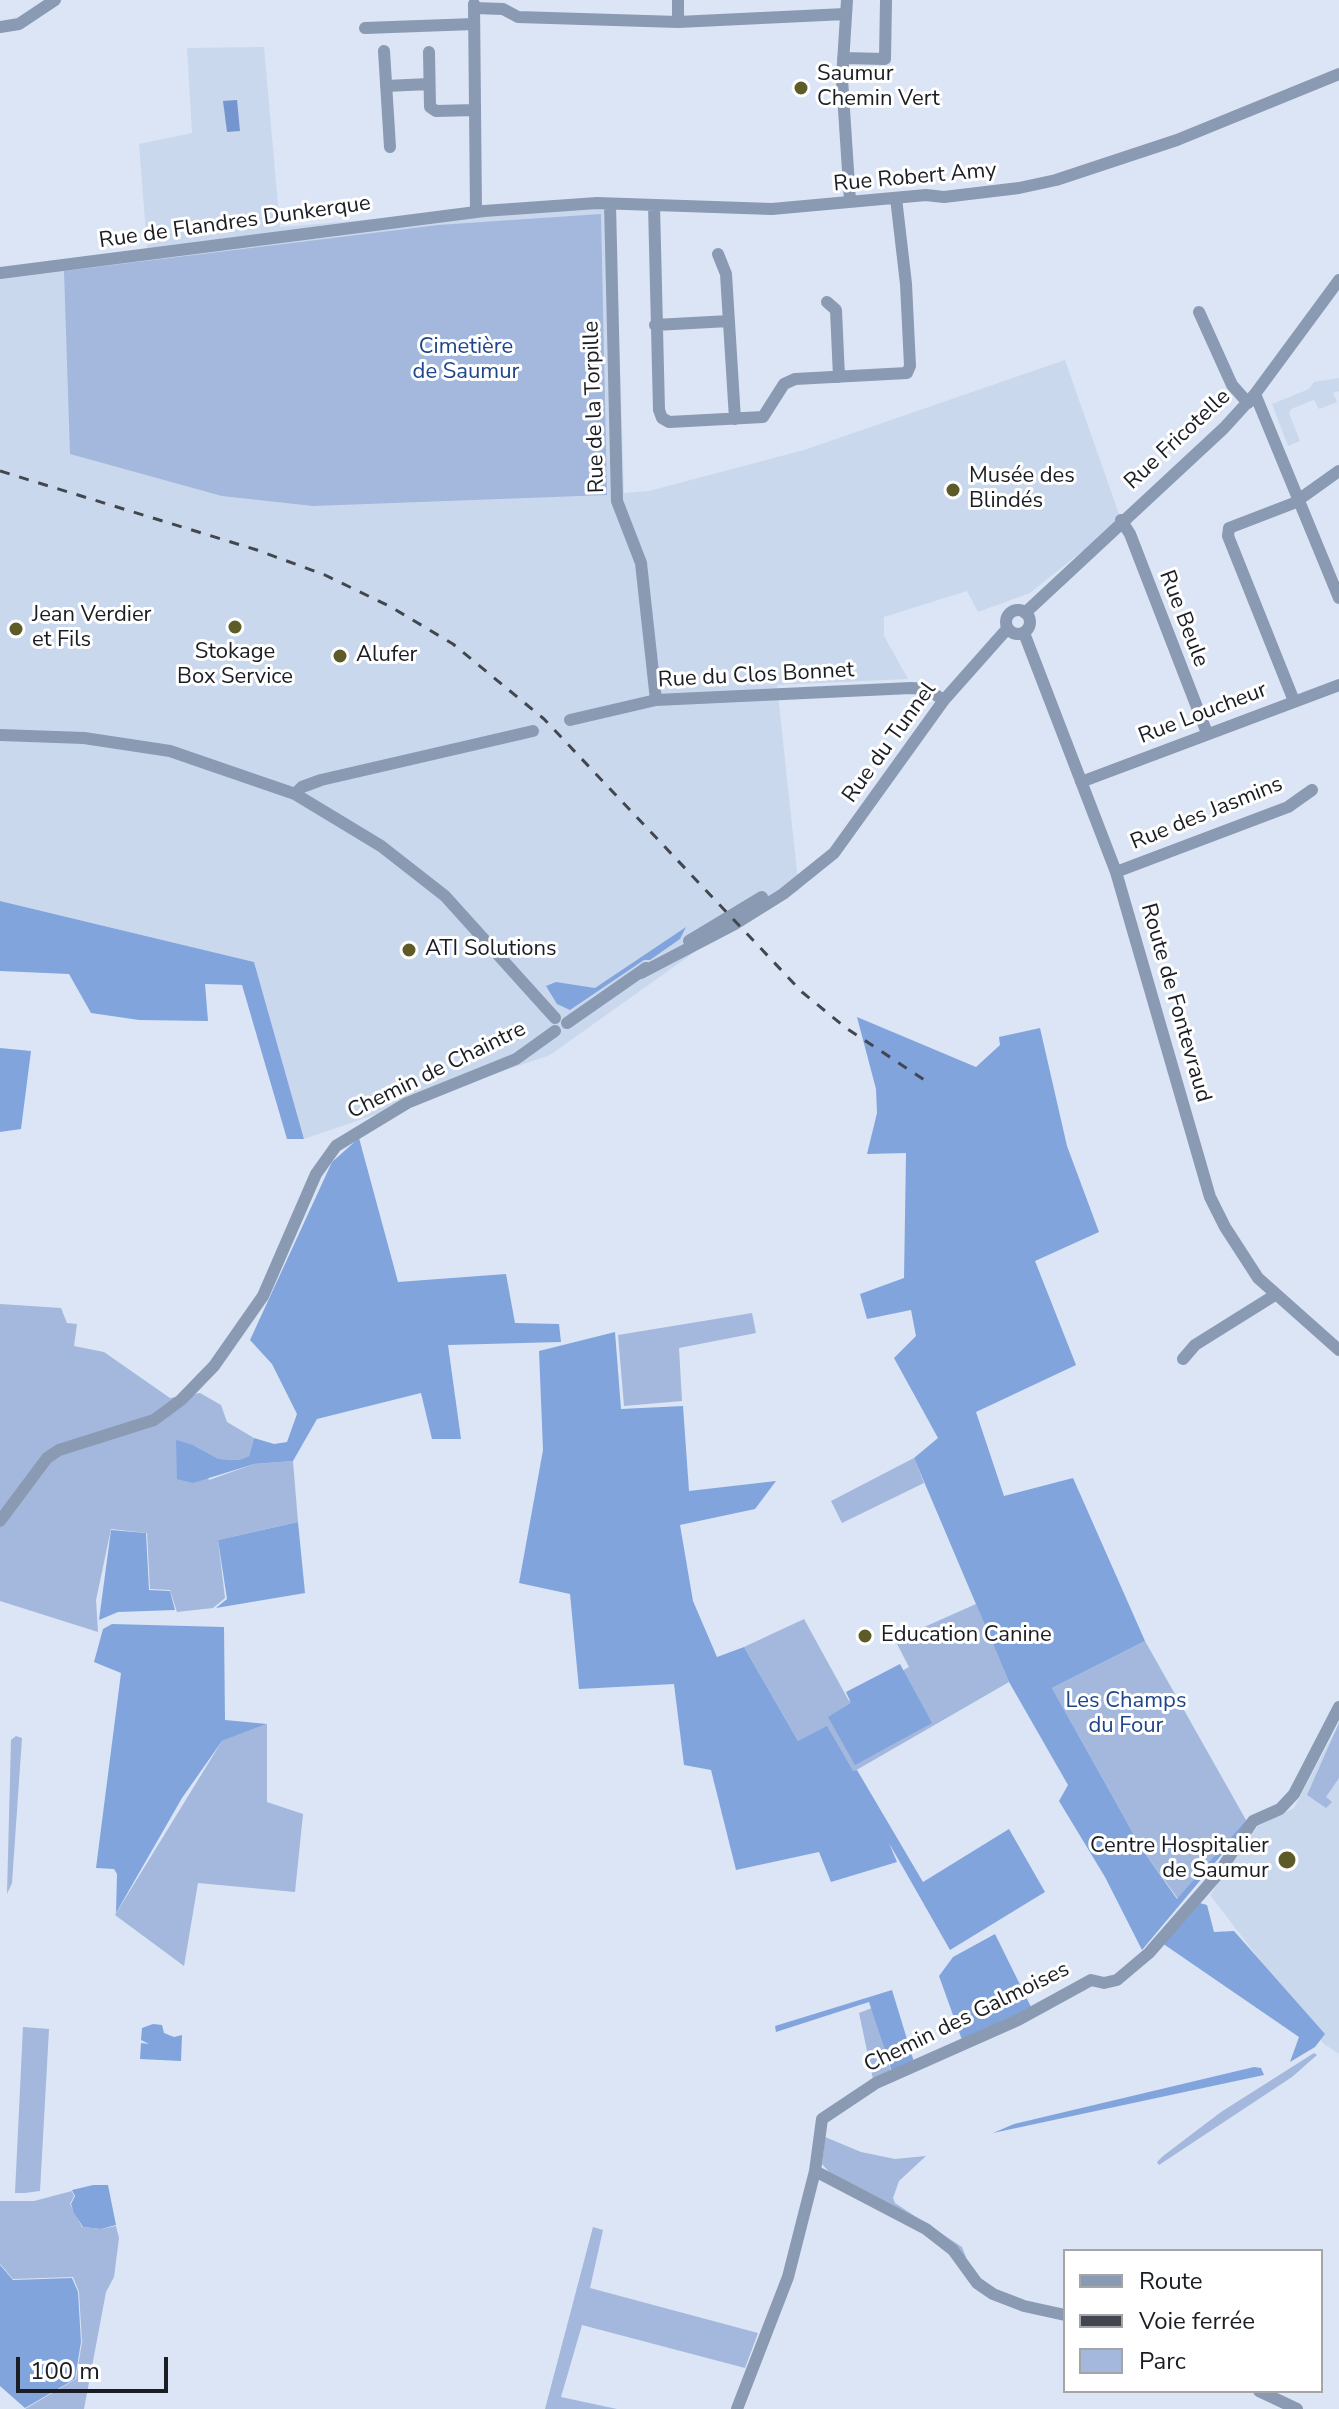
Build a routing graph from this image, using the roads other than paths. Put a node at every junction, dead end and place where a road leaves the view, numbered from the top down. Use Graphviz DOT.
graph roads {
  1 [pos="55,0"];
  2 [pos="678,0"];
  3 [pos="847,0"];
  4 [pos="886,0"];
  5 [pos="474,4"];
  6 [pos="845,14"];
  7 [pos="678,22"];
  8 [pos="474,24"];
  9 [pos="0,27"];
  10 [pos="365,28"];
  11 [pos="384,51"];
  12 [pos="429,52"];
  13 [pos="843,58"];
  14 [pos="1339,74"];
  15 [pos="429,84"];
  16 [pos="386,86"];
  17 [pos="475,110"];
  18 [pos="390,147"];
  19 [pos="896,198"];
  20 [pos="850,201"];
  21 [pos="610,204"];
  22 [pos="654,205"];
  23 [pos="476,212"];
  24 [pos="718,254"];
  25 [pos="0,273"];
  26 [pos="1339,280"];
  27 [pos="827,302"];
  28 [pos="1199,312"];
  29 [pos="729,321"];
  30 [pos="655,325"];
  31 [pos="839,377"];
  32 [pos="1251,398"];
  33 [pos="735,419"];
  34 [pos="1339,471"];
  35 [pos="1300,499"];
  36 [pos="1121,520"];
  37 [pos="1339,598"];
  38 [pos="1025,613"];
  39 [pos="1007,629"];
  40 [pos="1024,633"];
  41 [pos="1339,685"];
  42 [pos="656,700"];
  43 [pos="944,700"];
  44 [pos="1294,701"];
  45 [pos="570,720"];
  46 [pos="533,731"];
  47 [pos="1207,733"];
  48 [pos="0,735"];
  49 [pos="1081,782"];
  50 [pos="1312,790"];
  51 [pos="295,794"];
  52 [pos="1116,872"];
  53 [pos="559,1024"];
  54 [pos="1275,1295"];
  55 [pos="1339,1350"];
  56 [pos="1183,1359"];
  57 [pos="0,1521"];
  58 [pos="1339,1707"];
  59 [pos="815,2171"];
  60 [pos="1063,2315"];
  61 [pos="1263,2393"];
  62 [pos="737,2409"];
  63 [pos="1297,2409"];
  1 -- 9 [label="street"];
  2 -- 7 [label="street"];
  3 -- 6 [label="street"];
  4 -- 13 [label="street"];
  5 -- 7 [label="street"];
  5 -- 8 [label="street"];
  6 -- 7 [label="street"];
  6 -- 13 [label="street"];
  8 -- 10 [label="street"];
  8 -- 17 [label="street"];
  11 -- 16 [label="street"];
  12 -- 15 [label="street"];
  13 -- 20 [label="street"];
  14 -- 19 [label="street, Rue Robert Amy"];
  15 -- 16 [label="street"];
  15 -- 17 [label="street"];
  16 -- 18 [label="street"];
  17 -- 23 [label="street"];
  19 -- 20 [label="street, Rue Robert Amy"];
  19 -- 31 [label="street"];
  20 -- 22 [label="street, Rue Robert Amy"];
  21 -- 22 [label="street, Rue Robert Amy"];
  21 -- 23 [label="street, Rue Robert Amy"];
  21 -- 42 [label="street, Rue de la Torpille"];
  22 -- 30 [label="street"];
  23 -- 25 [label="street, Rue de Flandres Dunkerque"];
  24 -- 29 [label="street"];
  26 -- 32 [label="street, Rue Fricotelle"];
  27 -- 31 [label="street"];
  28 -- 32 [label="street"];
  29 -- 30 [label="street"];
  29 -- 33 [label="street"];
  30 -- 33 [label="street"];
  31 -- 33 [label="street"];
  32 -- 35 [label="street"];
  32 -- 36 [label="street, Rue Fricotelle"];
  34 -- 35 [label="street"];
  35 -- 37 [label="street"];
  35 -- 44 [label="street"];
  36 -- 38 [label="street, Rue Fricotelle"];
  36 -- 47 [label="street, Rue Beule"];
  38 -- 39 [label="street"];
  38 -- 40 [label="street"];
  39 -- 40 [label="street"];
  39 -- 43 [label="street, Rue du Tunnel"];
  40 -- 49 [label="street, Route de Fontevraud"];
  41 -- 44 [label="street, Rue Loucheur"];
  42 -- 43 [label="street, Rue du Clos Bonnet"];
  42 -- 45 [label="street, Rue du Clos Bonnet"];
  43 -- 53 [label="street, Rue du Tunnel"];
  44 -- 47 [label="street, Rue Loucheur"];
  46 -- 51 [label="street"];
  47 -- 49 [label="street, Rue Loucheur"];
  48 -- 51 [label="street"];
  49 -- 52 [label="street, Route de Fontevraud"];
  50 -- 52 [label="street, Rue des Jasmins"];
  51 -- 53 [label="street"];
  52 -- 54 [label="street, Route de Fontevraud"];
  53 -- 57 [label="street, Chemin de Chaintre"];
  54 -- 55 [label="street, Route de Fontevraud"];
  54 -- 56 [label="street"];
  58 -- 59 [label="street, Chemin des Galmoises"];
  59 -- 60 [label="street"];
  59 -- 62 [label="street"];
  61 -- 63 [label="street"];
}
